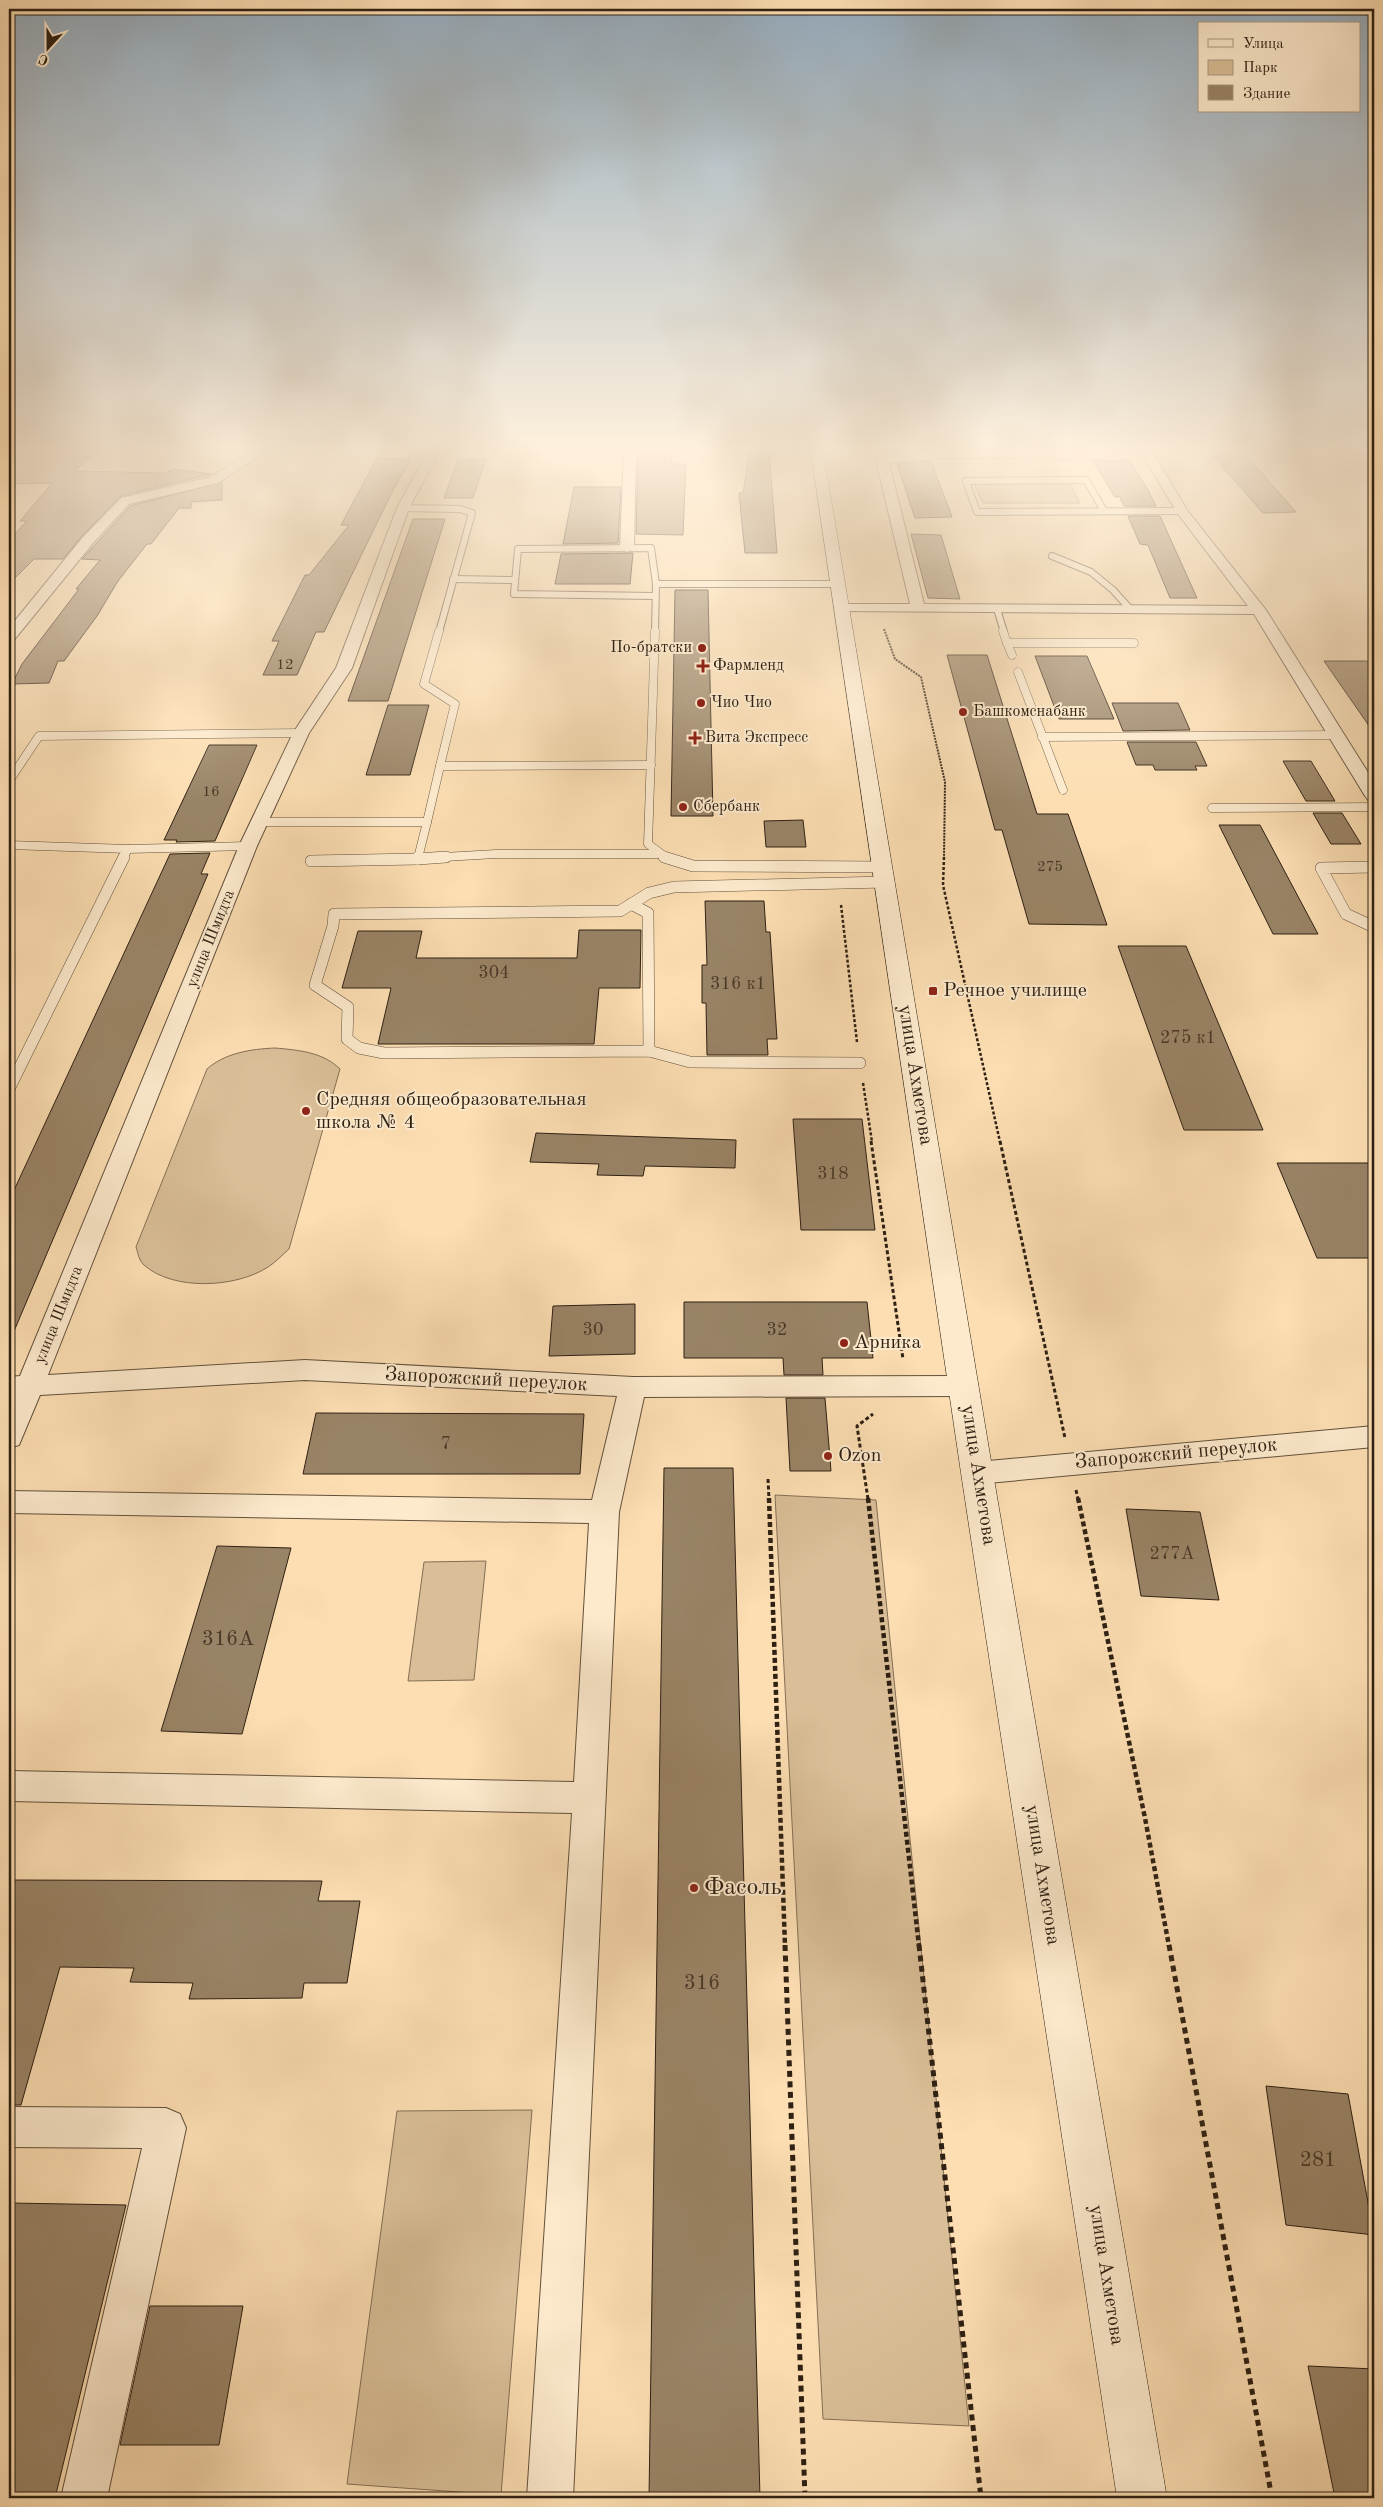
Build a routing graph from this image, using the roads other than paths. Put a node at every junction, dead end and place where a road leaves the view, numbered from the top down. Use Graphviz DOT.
graph roads {
  1 [pos="65,568"];
  2 [pos="381,568"];
  3 [pos="456,568"];
  4 [pos="516,568"];
  5 [pos="654,568"];
  6 [pos="836,568"];
  7 [pos="908,568"];
  8 [pos="1081,568"];
  9 [pos="1226,568"];
  10 [pos="453,579"];
  11 [pos="515,580"];
  12 [pos="656,584"];
  13 [pos="655,596"];
  14 [pos="840,596"];
  15 [pos="918,609"];
  16 [pos="997,609"];
  17 [pos="1131,610"];
  18 [pos="1259,610"];
  19 [pos="9,637"];
  20 [pos="1007,643"];
  21 [pos="1134,643"];
  22 [pos="1012,656"];
  23 [pos="1018,672"];
  24 [pos="301,733"];
  25 [pos="1336,735"];
  26 [pos="1042,736"];
  27 [pos="650,765"];
  28 [pos="440,766"];
  29 [pos="9,781"];
  30 [pos="1063,790"];
  31 [pos="1372,790"];
  32 [pos="1374,807"];
  33 [pos="1212,808"];
  34 [pos="261,822"];
  35 [pos="427,822"];
  36 [pos="9,845"];
  37 [pos="248,846"];
  38 [pos="128,849"];
  39 [pos="657,854"];
  40 [pos="418,858"];
  41 [pos="311,861"];
  42 [pos="1374,867"];
  43 [pos="884,874"];
  44 [pos="630,904"];
  45 [pos="1374,927"];
  46 [pos="649,1051"];
  47 [pos="860,1063"];
  48 [pos="9,1089"];
  49 [pos="20,1386"];
  50 [pos="963,1386"];
  51 [pos="633,1387"];
  52 [pos="1374,1436"];
  53 [pos="9,1438"];
  54 [pos="977,1473"];
  55 [pos="9,1502"];
  56 [pos="604,1512"];
  57 [pos="9,1786"];
  58 [pos="590,1798"];
  59 [pos="9,2127"];
  60 [pos="84,2498"];
  61 [pos="550,2498"];
  62 [pos="1142,2498"];
  1 -- 19 [label="street"];
  2 -- 24 [label="street, улица Шмидта"];
  3 -- 10 [label="lane"];
  4 -- 11 [label="lane"];
  5 -- 12 [label="lane"];
  6 -- 14 [label="main road, улица Ахметова"];
  7 -- 15 [label="street"];
  8 -- 17 [label="lane"];
  9 -- 18 [label="street"];
  10 -- 11 [label="lane"];
  10 -- 28 [label="lane"];
  11 -- 13 [label="lane"];
  12 -- 13 [label="lane"];
  12 -- 14 [label="lane"];
  13 -- 27 [label="lane"];
  14 -- 15 [label="street"];
  14 -- 43 [label="main road, улица Ахметова"];
  15 -- 16 [label="street"];
  16 -- 17 [label="street"];
  16 -- 20 [label="lane"];
  17 -- 18 [label="street"];
  18 -- 25 [label="street"];
  20 -- 21 [label="lane"];
  20 -- 22 [label="lane"];
  23 -- 26 [label="lane"];
  24 -- 29 [label="lane"];
  24 -- 34 [label="street, улица Шмидта"];
  25 -- 26 [label="lane"];
  25 -- 31 [label="street"];
  26 -- 30 [label="lane"];
  27 -- 28 [label="lane"];
  27 -- 39 [label="lane"];
  28 -- 35 [label="lane"];
  32 -- 33 [label="lane"];
  34 -- 35 [label="lane"];
  34 -- 37 [label="street, улица Шмидта"];
  35 -- 40 [label="lane"];
  36 -- 38 [label="lane"];
  37 -- 38 [label="lane"];
  37 -- 49 [label="street, улица Шмидта"];
  38 -- 48 [label="lane"];
  39 -- 40 [label="lane"];
  39 -- 43 [label="lane"];
  40 -- 41 [label="lane"];
  42 -- 45 [label="lane"];
  43 -- 44 [label="lane"];
  43 -- 50 [label="main road, улица Ахметова"];
  44 -- 46 [label="lane"];
  44 -- 46 [label="lane"];
  46 -- 47 [label="lane"];
  49 -- 51 [label="street, Запорожский переулок"];
  49 -- 53 [label="street, улица Шмидта"];
  50 -- 51 [label="street, Запорожский переулок"];
  50 -- 54 [label="main road, улица Ахметова"];
  51 -- 56 [label="street"];
  52 -- 54 [label="street, Запорожский переулок"];
  54 -- 62 [label="main road, улица Ахметова"];
  55 -- 56 [label="street"];
  56 -- 58 [label="street"];
  57 -- 58 [label="street"];
  58 -- 61 [label="street"];
  59 -- 60 [label="street"];
}
